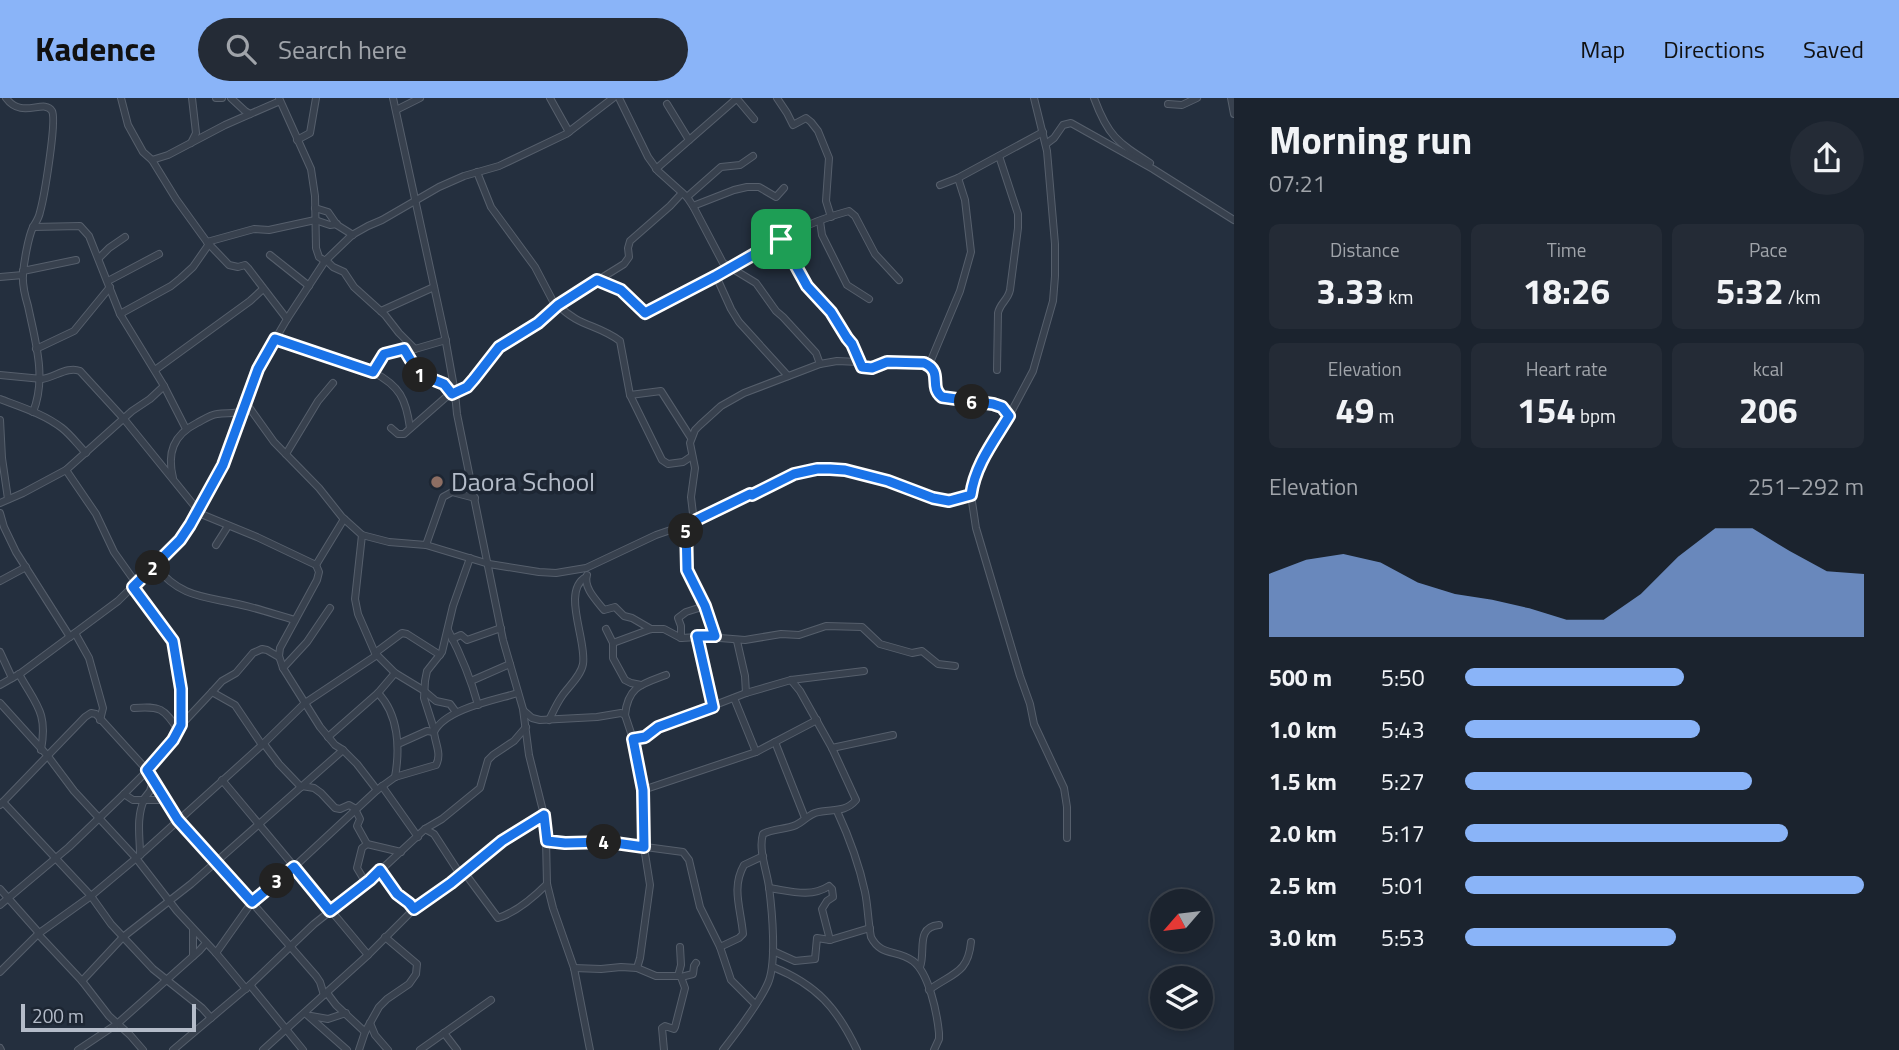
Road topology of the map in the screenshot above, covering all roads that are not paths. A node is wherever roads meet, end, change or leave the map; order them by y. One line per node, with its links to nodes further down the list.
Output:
1 (6, 98): 48 (street)
2 (121, 98): 33 (street)
3 (191, 98): 29 (street)
4 (216, 98): 5 (street)
5 (222, 98)
6 (230, 98): 22 (street)
7 (316, 98): 27 (street)
8 (393, 98): 21 (street)
9 (420, 98): 21 (street)
10 (550, 98): 25 (street)
11 (613, 98): 25 (street)
12 (619, 98): 34 (street)
13 (778, 98): 43 (street)
14 (1034, 98): 26 (street)
15 (1094, 98): 44 (street)
16 (1198, 98): 20 (street)
17 (1231, 98): 23 (street)
18 (279, 99): 22 (street); 27 (street)
19 (667, 104): 28 (street)
20 (1168, 104)
21 (396, 110): 40 (street)
22 (250, 114): 29 (street)
23 (1233, 116)
24 (754, 119): 28 (street)
25 (569, 132): 35 (street)
26 (1043, 132): 30 (street); 32 (street)
27 (297, 140): 42 (street)
28 (689, 140): 34 (street)
29 (191, 143): 33 (street)
30 (1046, 144): 44 (street); 94 (street)
31 (753, 156): 39 (street)
32 (999, 156): 36 (street); 82 (street)
33 (152, 160): 52 (street)
34 (656, 169): 39 (street)
35 (477, 172): 40 (street); 69 (street)
36 (958, 177): 37 (street); 80 (street)
37 (940, 184)
38 (784, 188): 41 (street)
39 (684, 195): 41 (street); 62 (street)
40 (416, 202): 49 (street); 66 (street)
41 (693, 206): 58 (street)
42 (315, 208): 45 (street); 47 (street)
43 (831, 217): 46 (street); 63 (street)
44 (1234, 218)
45 (315, 220): 47 (street); 52 (street); 57 (street)
46 (820, 221): 51 (street); 68 (street)
47 (337, 224): 49 (street)
48 (33, 227): 55 (street); 59 (street)
49 (353, 234): 57 (street)
50 (125, 237): 55 (street)
51 (781, 239): 58 (street); 78 (street)
52 (208, 243): 67 (street); 71 (street)
53 (159, 254): 64 (street)
54 (270, 255): 65 (street)
55 (99, 258): 64 (street)
56 (76, 260): 59 (street)
57 (326, 260): 65 (street); 70 (street)
58 (731, 267): 60 (street); 79 (street)
59 (23, 273): 61 (street); 75 (street)
60 (716, 276): 62 (street); 85 (street)
61 (0, 277)
62 (597, 280): 69 (street)
63 (899, 280)
64 (109, 284): 71 (street); 75 (street)
65 (309, 286): 72 (street)
66 (434, 287): 70 (street); 74 (street)
67 (263, 289): 72 (street); 81 (street)
68 (869, 299)
69 (557, 306): 89 (street); 90 (street)
70 (381, 311): 77 (street)
71 (120, 314): 81 (street)
72 (287, 319): 73 (street)
73 (275, 339): 83 (street); 92 (street)
74 (446, 340): 77 (street); 89 (street)
75 (36, 349): 86 (street)
76 (404, 349): 77 (street); 83 (street); 89 (street)
77 (415, 349)
78 (859, 362): 79 (street); 80 (street)
79 (820, 364): 85 (street)
80 (929, 365): 94 (street)
81 (155, 370): 88 (street)
82 (997, 370)
83 (373, 372): 98 (street)
84 (0, 375): 86 (street)
85 (788, 376): 100 (street)
86 (39, 379): 93 (street); 95 (street)
87 (333, 383): 102 (street)
88 (164, 386): 95 (street); 99 (street)
89 (454, 393): 98 (street); 107 (street)
90 (630, 395): 100 (street); 103 (street)
91 (0, 400): 93 (street)
92 (245, 407): 99 (street); 102 (street); 110 (street)
93 (33, 412): 101 (street)
94 (1009, 416): 106 (street)
95 (124, 419): 101 (street); 105 (street)
96 (0, 420): 108 (street)
97 (391, 428): 98 (street)
98 (410, 428)
99 (186, 429): 105 (street)
100 (691, 438): 103 (street)
101 (86, 453): 104 (street)
102 (286, 454): 112 (street)
103 (692, 456): 113 (street)
104 (66, 470): 108 (street); 127 (street)
105 (174, 481): 110 (street)
106 (971, 495): 113 (street); 207 (street)
107 (475, 498): 118 (street); 120 (street)
108 (8, 499): 109 (street)
109 (0, 503)
110 (198, 508): 115 (street); 123 (street)
111 (0, 513): 124 (street)
112 (344, 519): 116 (street); 121 (street)
113 (695, 522): 114 (street)
114 (686, 525): 122 (street); 128 (street)
115 (228, 526): 117 (street); 121 (street)
116 (362, 535): 118 (street); 143 (street)
117 (216, 545)
118 (426, 545): 119 (street)
119 (470, 558): 120 (street); 134 (street)
120 (489, 564): 122 (street); 131 (street)
121 (316, 565): 130 (street)
122 (594, 565): 125 (street)
123 (155, 566): 127 (street); 130 (street)
124 (26, 567): 126 (street); 135 (street)
125 (586, 577): 133 (street); 172 (street)
126 (0, 581)
127 (135, 585): 135 (street); 175 (street)
128 (705, 606): 137 (street); 138 (street)
129 (330, 608): 148 (street)
130 (295, 620): 145 (street)
131 (501, 628): 139 (street); 146 (street)
132 (606, 629): 141 (street)
133 (651, 629): 138 (street); 141 (street)
134 (448, 630): 139 (street); 144 (street)
135 (73, 635): 152 (street); 171 (street)
136 (697, 636): 137 (street); 138 (street); 166 (street)
137 (715, 636): 140 (street)
138 (681, 638)
139 (452, 639): 154 (street)
140 (737, 640): 147 (street); 161 (street)
141 (613, 643): 156 (street)
142 (0, 652): 152 (street)
143 (376, 654): 144 (street); 150 (street); 164 (street)
144 (440, 656): 157 (street)
145 (279, 657): 148 (street); 158 (street)
146 (510, 664): 154 (street); 160 (street)
147 (955, 666)
148 (283, 668): 164 (street)
149 (864, 671): 153 (street)
150 (395, 673): 157 (street); 159 (street)
151 (666, 675): 156 (street)
152 (16, 676): 155 (street); 185 (street)
153 (791, 680): 161 (street); 173 (street)
154 (471, 681): 165 (street)
155 (0, 685)
156 (641, 685): 170 (street)
157 (423, 690): 169 (street); 176 (street)
158 (212, 692): 175 (street); 182 (street)
159 (378, 693): 178 (street); 181 (street)
160 (518, 693): 165 (street); 168 (street)
161 (746, 694): 162 (street)
162 (734, 698): 166 (street); 186 (street)
163 (0, 703): 185 (street)
164 (305, 703): 178 (street); 182 (street)
165 (478, 705): 169 (street)
166 (713, 707): 179 (street)
167 (134, 708): 175 (street)
168 (523, 709): 172 (street); 174 (street)
169 (457, 712): 176 (street)
170 (625, 715): 172 (street); 179 (street)
171 (100, 720): 185 (street); 187 (street)
172 (549, 720)
173 (817, 720): 180 (street); 183 (street)
174 (526, 726): 200 (street); 205 (street)
175 (179, 727): 187 (street)
176 (434, 730): 181 (street); 188 (street)
177 (893, 735): 183 (street)
178 (328, 737): 184 (street)
179 (633, 739): 193 (street)
180 (775, 742): 186 (street); 201 (street)
181 (398, 744): 188 (street)
182 (263, 745): 189 (street); 191 (street)
183 (832, 748): 199 (street)
184 (343, 750): 191 (street); 192 (street)
185 (44, 752): 197 (street); 202 (street)
186 (756, 752): 193 (street)
187 (147, 770): 190 (street); 194 (street)
188 (396, 777): 192 (street)
189 (222, 780): 203 (street); 204 (street)
190 (153, 781): 195 (street); 196 (street)
191 (302, 786): 198 (street); 204 (street)
192 (380, 788): 198 (street); 206 (street)
193 (643, 790): 210 (street)
194 (124, 794): 195 (street); 202 (street)
195 (144, 800): 196 (street); 213 (street)
196 (165, 800): 203 (street)
197 (1, 804): 214 (street)
198 (356, 809): 209 (street); 216 (street)
199 (837, 811): 201 (street); 231 (street)
200 (544, 815): 208 (street); 218 (street)
201 (806, 818): 212 (street)
202 (98, 819): 213 (street); 214 (street)
203 (178, 820): 213 (street); 215 (street)
204 (258, 824): 215 (street); 216 (street)
205 (425, 829): 206 (street); 218 (street)
206 (418, 837): 211 (street)
207 (1067, 838)
208 (547, 841): 210 (street); 220 (street)
209 (367, 844): 211 (street); 219 (street)
210 (644, 847): 241 (street); 250 (street)
211 (401, 852): 217 (street)
212 (764, 856): 221 (street); 241 (street)
213 (138, 857): 223 (street); 225 (street)
214 (55, 858): 223 (street); 224 (street)
215 (215, 862): 225 (street); 226 (street)
216 (294, 867): 226 (street); 229 (street)
217 (380, 870): 219 (street); 228 (street)
218 (462, 873): 220 (street); 228 (street)
219 (366, 883): 229 (street)
220 (547, 884): 249 (street)
221 (769, 888): 236 (street); 242 (street)
222 (0, 889): 224 (street)
223 (91, 896): 233 (street); 235 (street)
224 (7, 898): 227 (street); 233 (street)
225 (169, 901): 232 (street); 235 (street)
226 (252, 902): 239 (street); 243 (street)
227 (0, 905)
228 (414, 909): 234 (street)
229 (330, 911): 239 (street); 244 (street)
230 (939, 925): 248 (street)
231 (870, 928): 236 (street); 248 (street)
232 (193, 929): 238 (street); 245 (street)
233 (39, 934): 251 (street); 253 (street)
234 (386, 936): 244 (street); 263 (street)
235 (124, 937): 253 (street); 254 (street)
236 (830, 940): 242 (street)
237 (971, 942): 256 (street)
238 (206, 943): 243 (street); 245 (street)
239 (290, 947): 255 (street); 257 (street)
240 (680, 947): 252 (street)
241 (720, 947): 259 (street)
242 (773, 951): 247 (street)
243 (216, 953): 255 (street)
244 (368, 955): 257 (street)
245 (193, 956): 254 (street)
246 (696, 964): 252 (street)
247 (773, 967): 259 (street); 281 (street)
248 (920, 967): 256 (street)
249 (574, 968): 250 (street); 278 (street)
250 (637, 968): 252 (street)
251 (1, 970)
252 (680, 976): 279 (street)
253 (82, 981): 264 (street)
254 (166, 981): 262 (street); 264 (street)
255 (248, 987): 262 (street); 265 (street)
256 (929, 990): 282 (street)
257 (326, 994): 260 (street); 261 (street)
258 (491, 1000): 267 (street)
259 (755, 1004): 280 (street)
260 (346, 1013): 261 (street); 266 (street)
261 (307, 1015): 265 (street); 273 (street)
262 (211, 1018): 270 (street)
263 (370, 1023): 266 (street); 275 (street)
264 (117, 1024): 268 (street); 269 (street)
265 (286, 1028): 271 (street); 272 (street)
266 (365, 1032): 274 (street)
267 (444, 1033): 276 (street); 277 (street)
268 (79, 1050)
269 (143, 1050)
270 (173, 1050)
271 (263, 1050)
272 (303, 1050)
273 (347, 1050)
274 (359, 1050)
275 (388, 1050)
276 (420, 1050)
277 (457, 1050)
278 (590, 1050)
279 (664, 1050)
280 (723, 1050)
281 (857, 1050)
282 (934, 1050)

